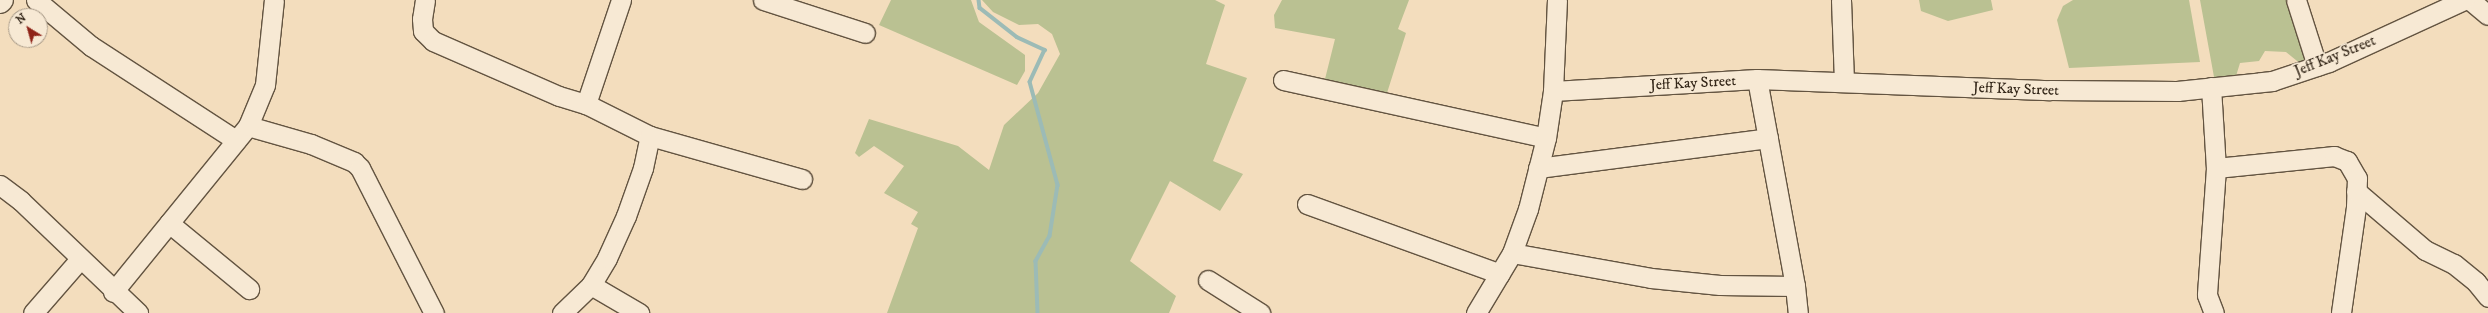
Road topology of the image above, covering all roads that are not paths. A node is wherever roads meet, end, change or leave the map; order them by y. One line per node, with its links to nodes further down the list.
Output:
1 (3, 0): 12 (street)
2 (36, 0): 26 (street)
3 (274, 0): 22 (street)
4 (426, 0): 21 (street)
5 (621, 0): 21 (street)
6 (763, 0): 14 (street)
7 (1557, 0): 20 (street)
8 (1841, 0): 18 (street)
9 (2296, 0): 15 (street)
10 (2464, 0): 15 (street, Jeff Kay Street)
11 (2470, 0): 13 (street)
12 (0, 3)
13 (2488, 15)
14 (865, 33)
15 (2316, 66): 19 (street, Jeff Kay Street)
16 (1757, 79): 18 (street, Jeff Kay Street); 20 (street, Jeff Kay Street); 25 (street)
17 (1283, 80): 24 (street)
18 (1844, 81): 19 (street, Jeff Kay Street)
19 (2211, 87): 28 (street)
20 (1553, 91): 24 (street)
21 (586, 104): 23 (street)
22 (248, 126): 26 (street); 45 (street)
23 (650, 136): 29 (street); 38 (street)
24 (1546, 138): 27 (street)
25 (1768, 138): 27 (street); 39 (street)
26 (236, 140): 33 (street)
27 (1538, 168): 34 (street)
28 (2216, 168): 31 (street); 51 (street)
29 (802, 180)
30 (0, 185): 35 (street)
31 (2356, 191): 42 (street); 52 (street)
32 (1307, 204): 36 (street)
33 (169, 223): 40 (street); 41 (street)
34 (1512, 253): 36 (street); 39 (street)
35 (80, 259): 41 (street); 43 (street)
36 (1500, 274): 49 (street)
37 (1208, 280): 48 (street)
38 (591, 285): 46 (street); 47 (street)
39 (1795, 286): 50 (street)
40 (249, 289)
41 (113, 292): 44 (street)
42 (2488, 297)
43 (33, 313)
44 (138, 313)
45 (433, 313)
46 (562, 313)
47 (639, 313)
48 (1260, 313)
49 (1476, 313)
50 (1798, 313)
51 (2214, 313)
52 (2341, 313)

